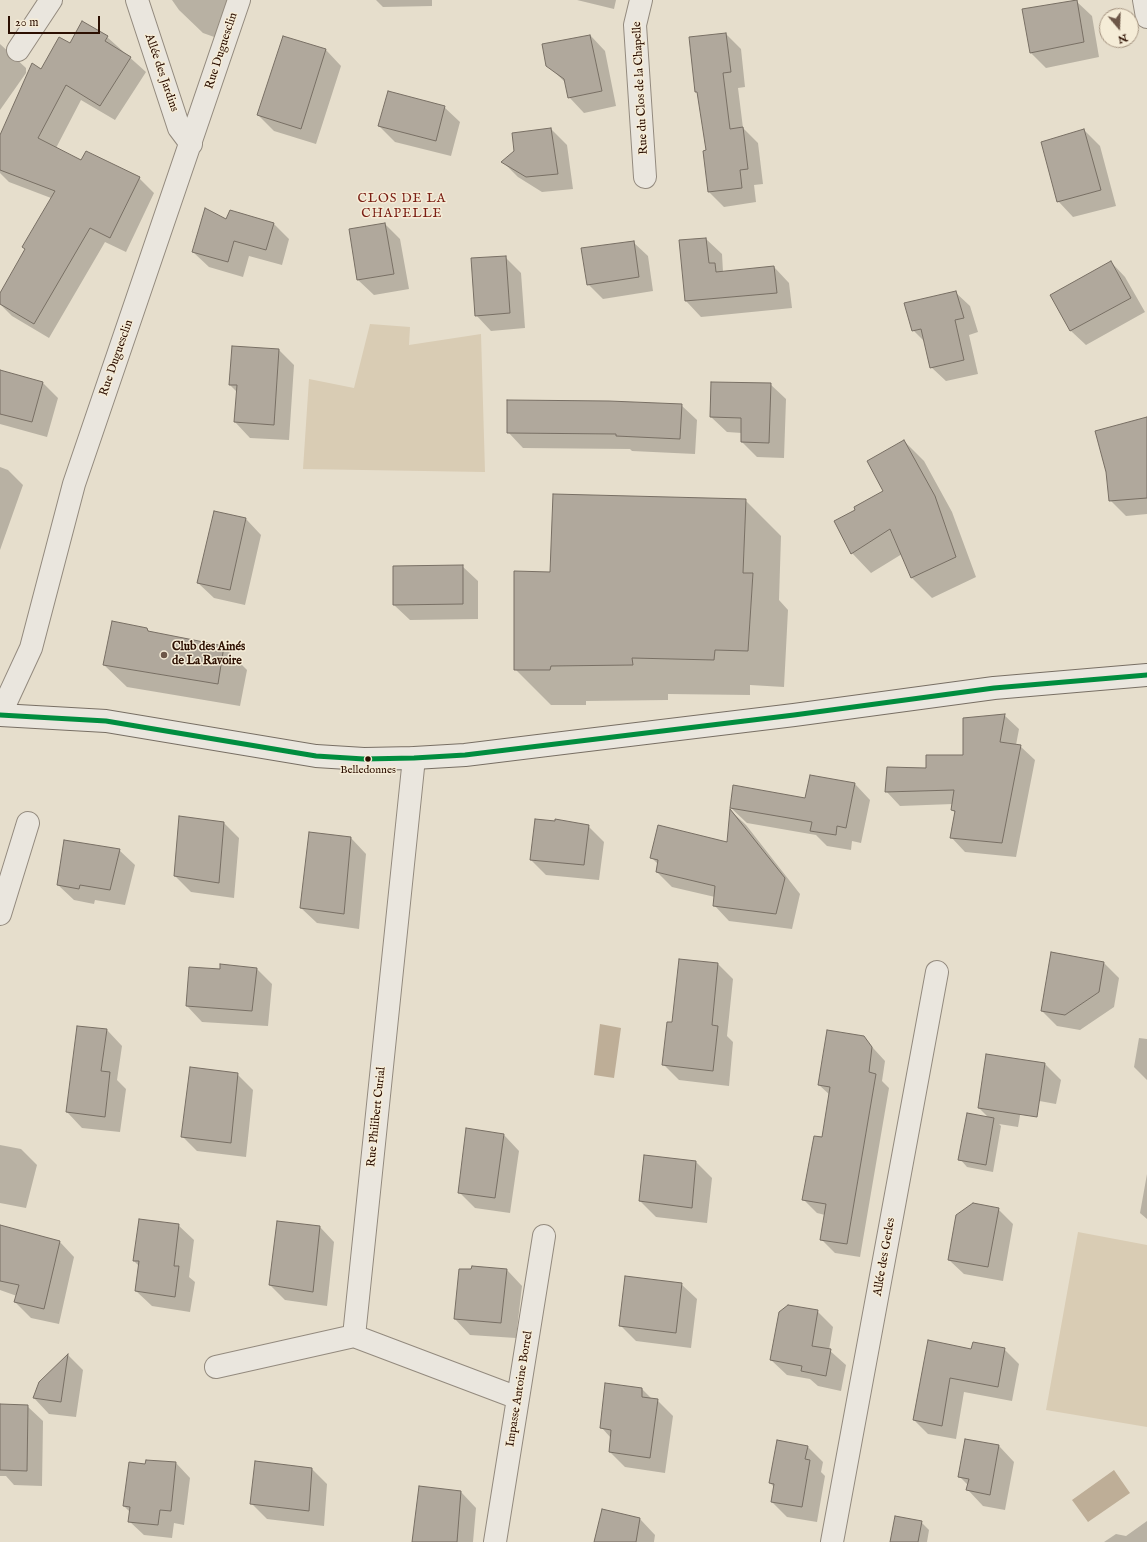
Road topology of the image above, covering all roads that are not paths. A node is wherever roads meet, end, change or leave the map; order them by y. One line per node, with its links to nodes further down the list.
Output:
1 (51, 0): 7 (street)
2 (137, 0): 8 (street, Allée des Jardins)
3 (239, 0): 8 (street, Rue Duguesclin)
4 (641, 0): 9 (street, Rue du Clos de la Chapelle)
5 (1144, 0): 6 (street)
6 (1147, 17)
7 (18, 50)
8 (191, 144): 11 (street, Rue Duguesclin)
9 (645, 177)
10 (1147, 675): 12 (street)
11 (0, 716): 12 (street)
12 (414, 758): 17 (street, Rue Philibert Curial)
13 (28, 823): 14 (street)
14 (0, 914)
15 (937, 972): 21 (street, Allée des Gerles)
16 (544, 1236): 19 (street, Impasse Antoine Borrel)
17 (354, 1336): 18 (street); 19 (street)
18 (216, 1367)
19 (518, 1398): 20 (street, Impasse Antoine Borrel)
20 (495, 1542)
21 (832, 1542)

